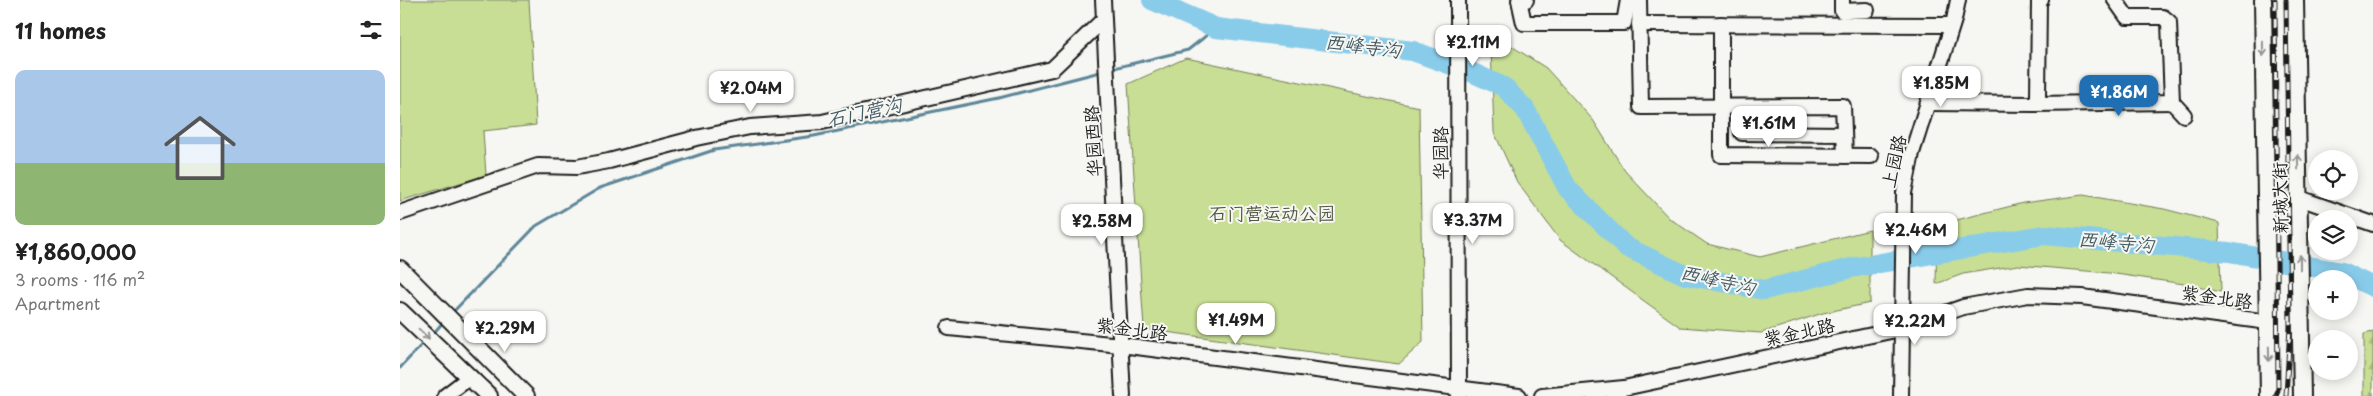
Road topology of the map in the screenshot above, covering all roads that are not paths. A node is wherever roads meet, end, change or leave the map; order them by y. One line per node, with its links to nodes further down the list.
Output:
1 (1103, 0): 14 (street, 华园西路)
2 (1458, 0): 38 (street, 华园路)
3 (1518, 0): 4 (street); 5 (street)
4 (1526, 0)
5 (1628, 0)
6 (1639, 0): 15 (street)
7 (1842, 0): 13 (street)
8 (1958, 0): 18 (street, 上园路)
9 (2041, 0): 21 (street)
10 (2115, 0): 19 (street)
11 (2262, 0): 33 (main road, 新城大街, one-way to 33)
12 (2296, 0): 28 (main road, 新城大街, one-way to 12)
13 (1867, 5): 17 (street)
14 (1104, 19): 29 (street); 36 (street, 华园西路)
15 (1639, 24): 16 (street); 22 (street)
16 (1721, 24): 17 (street); 22 (street)
17 (1867, 25): 18 (street)
18 (1952, 26): 20 (street, 上园路)
19 (2172, 102): 21 (street); 24 (street)
20 (1928, 103): 21 (street); 35 (street, 上园路)
21 (2034, 104)
22 (1720, 107): 23 (street); 26 (street)
23 (1742, 107): 25 (street); 25 (street)
24 (2184, 115)
25 (1844, 134): 26 (street)
26 (1845, 156): 27 (street)
27 (1871, 156)
28 (2299, 198): 30 (street); 47 (main road, 新城大街, one-way to 28)
29 (400, 213)
30 (2373, 224)
31 (400, 269): 41 (main road)
32 (403, 314): 37 (main road, one-way to 37)
33 (2268, 322): 35 (street, 紫金北路); 46 (main road, 新城大街, one-way to 46)
34 (949, 328): 36 (street, 紫金北路)
35 (1900, 329): 44 (street, 紫金北路); 45 (street, 上园路)
36 (1121, 345): 38 (street, 紫金北路); 42 (street, 华园西路)
37 (470, 376): 39 (street); 40 (main road)
38 (1459, 392): 43 (street, 紫金北路)
39 (444, 396)
40 (489, 396)
41 (526, 396)
42 (1124, 396)
43 (1519, 396)
44 (1542, 396)
45 (1901, 396)
46 (2269, 396)
47 (2302, 396)

